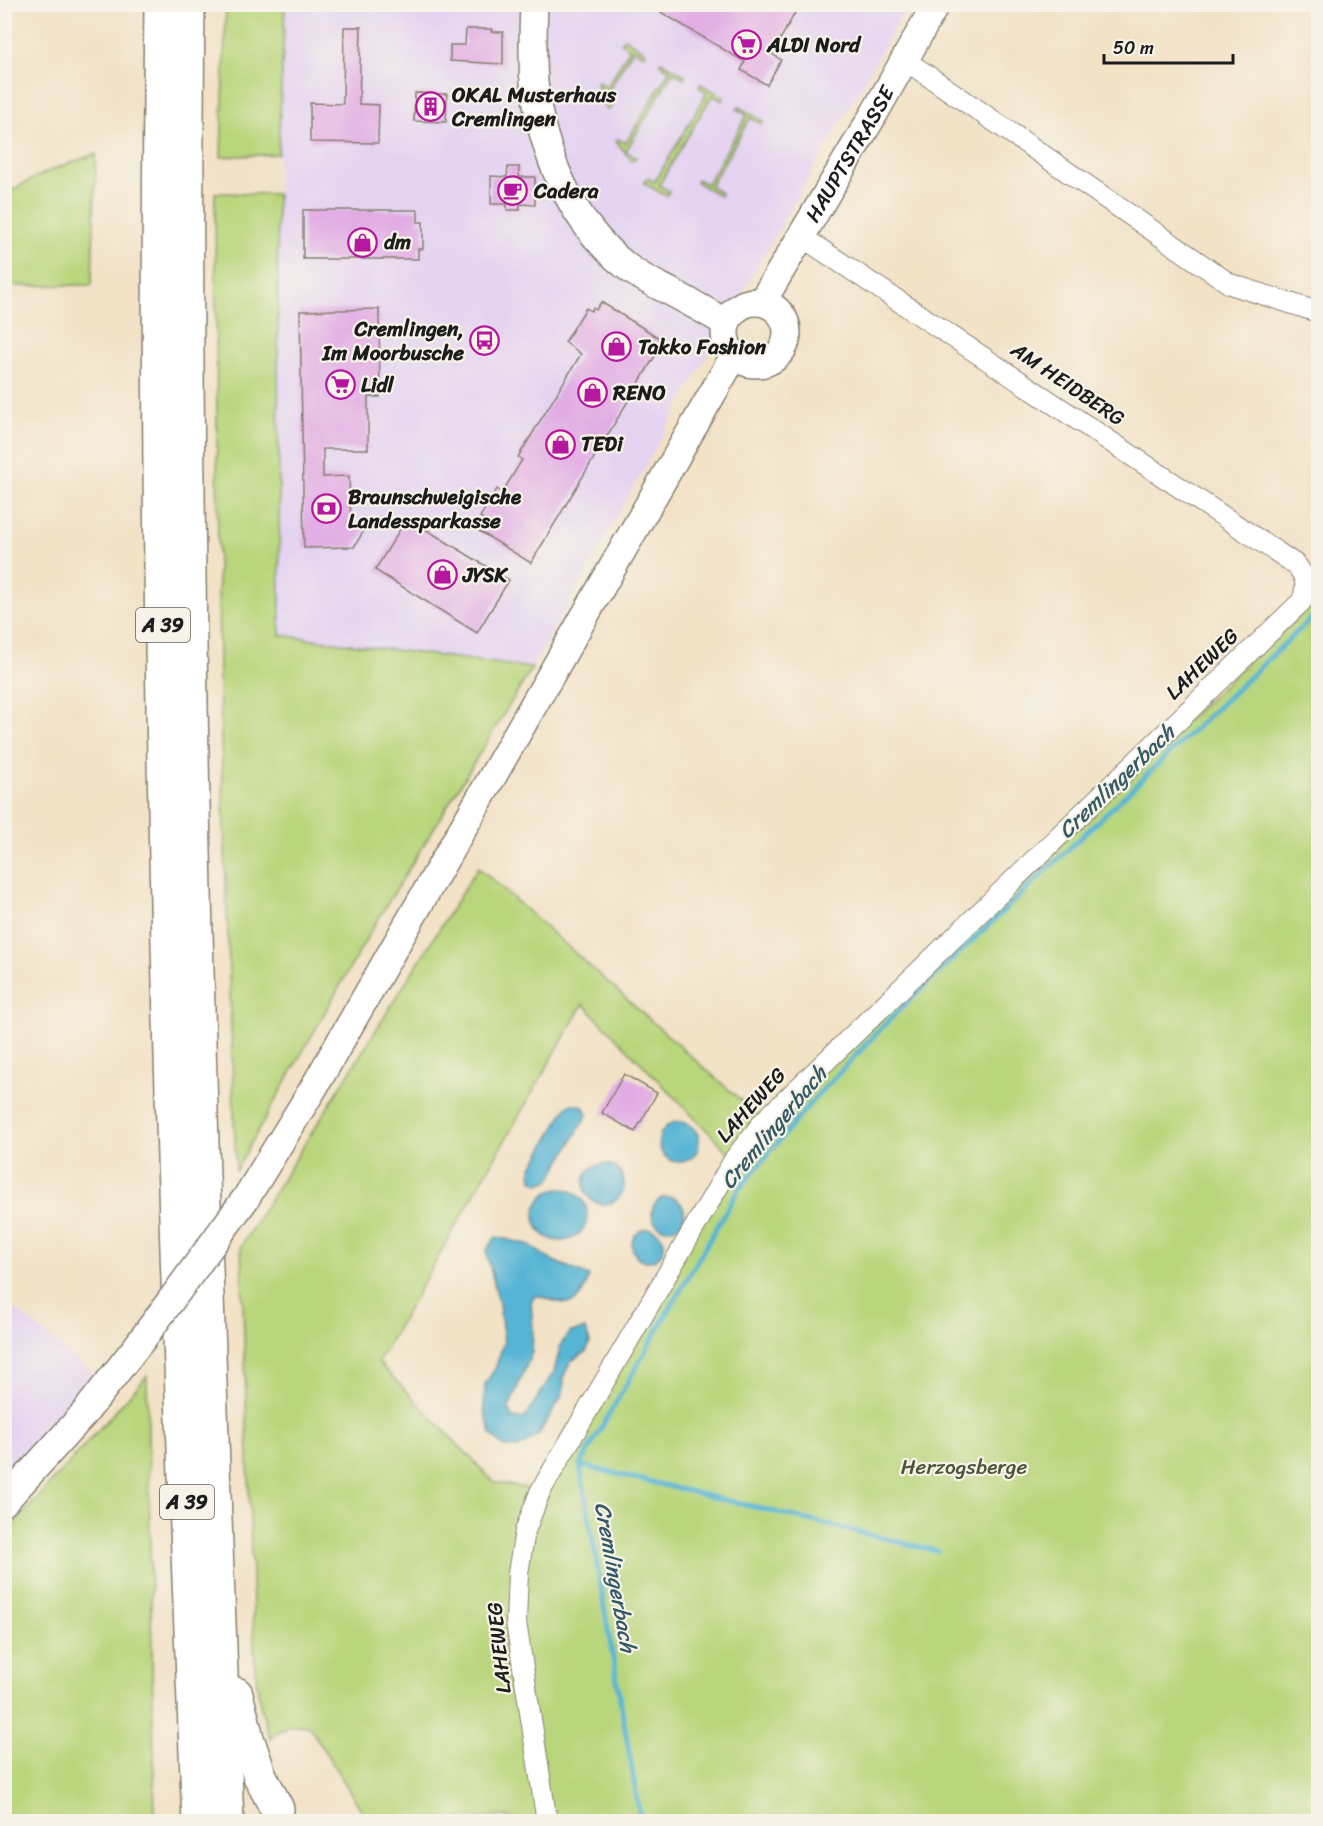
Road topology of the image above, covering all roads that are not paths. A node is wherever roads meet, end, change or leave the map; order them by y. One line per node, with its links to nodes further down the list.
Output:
1 (161, 4): 14 (highway, A 39)
2 (188, 4): 13 (highway, A 39)
3 (534, 4): 9 (street)
4 (936, 4): 5 (street, HAUPTSTRASSE)
5 (904, 60): 6 (street, HAUPTSTRASSE); 8 (street)
6 (802, 237): 7 (street, HAUPTSTRASSE); 11 (street, AM HEIDBERG)
7 (762, 302): 9 (street); 10 (street)
8 (1318, 312)
9 (726, 323): 10 (street)
10 (734, 356): 12 (street, bridge)
11 (1304, 575): 19 (street, LAHEWEG)
12 (4, 1503)
13 (219, 1622): 15 (highway); 18 (highway, A 39)
14 (196, 1759): 16 (highway); 17 (highway, A 39)
15 (277, 1809)
16 (190, 1821)
17 (199, 1821)
18 (227, 1821)
19 (547, 1821)

